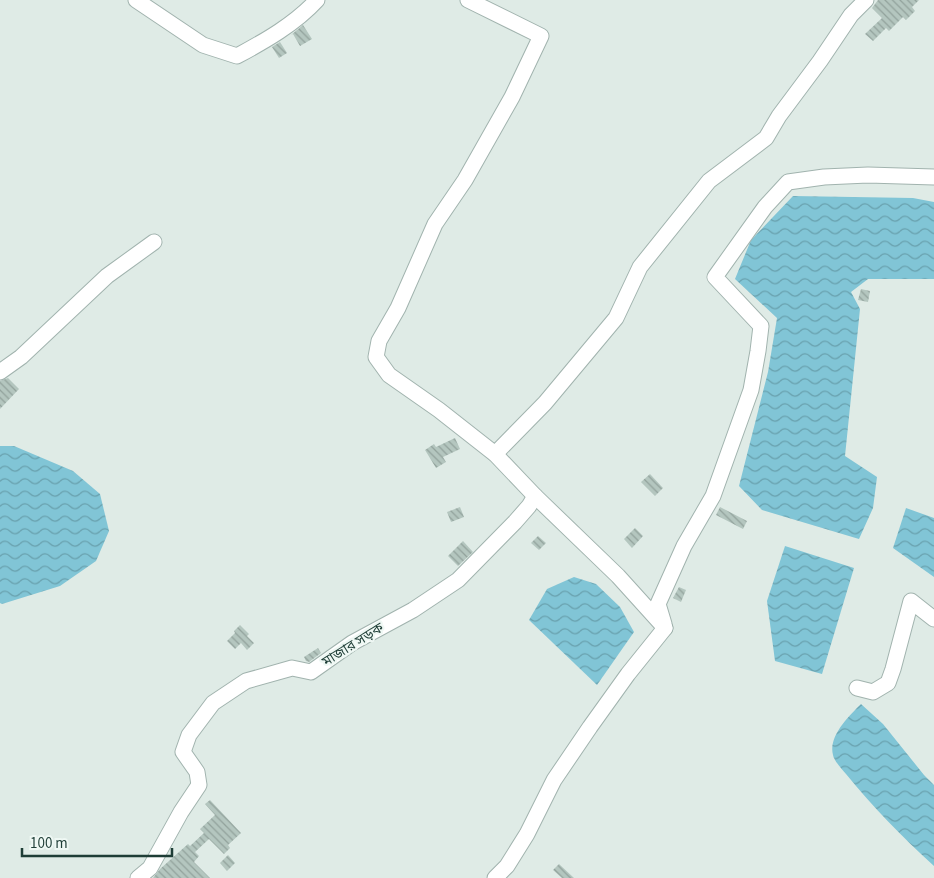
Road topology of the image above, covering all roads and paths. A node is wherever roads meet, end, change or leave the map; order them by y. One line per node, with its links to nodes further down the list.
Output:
1 (136, 0): 2 (street)
2 (318, 0)
3 (468, 0): 8 (street)
4 (866, 0): 8 (street)
5 (934, 177): 11 (street)
6 (154, 242): 7 (street)
7 (0, 372)
8 (494, 454): 9 (street)
9 (535, 496): 11 (street); 13 (street, মাজার সড়ক)
10 (934, 620): 12 (street)
11 (665, 628): 14 (street)
12 (857, 688)
13 (138, 878)
14 (495, 878)

